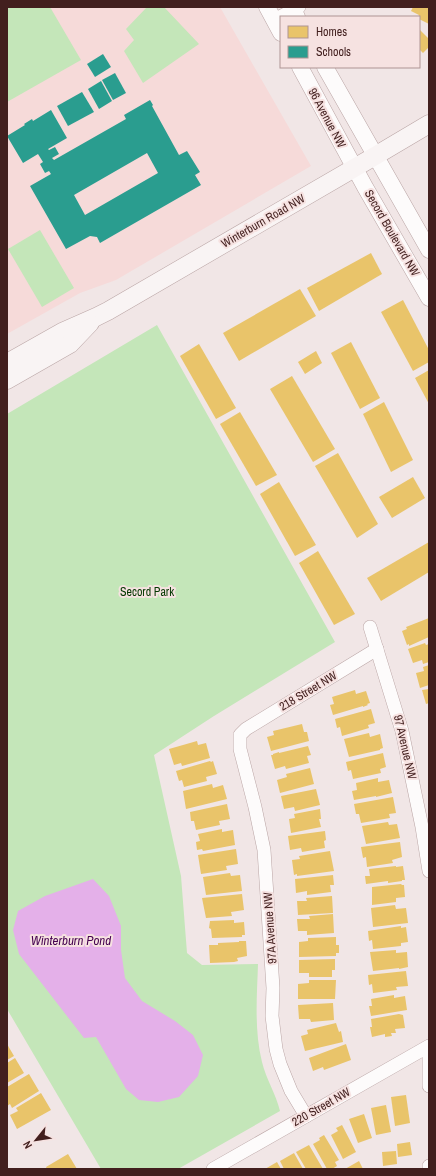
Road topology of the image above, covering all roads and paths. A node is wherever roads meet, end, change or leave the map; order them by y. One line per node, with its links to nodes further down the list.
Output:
1 (295, 10): 2 (street)
2 (282, 16)
3 (301, 68): 7 (street, 96 Avenue NW)
4 (326, 68): 6 (street, 96 Avenue NW)
5 (429, 124): 6 (main road, Winterburn Road NW)
6 (375, 156): 7 (main road, Winterburn Road NW); 8 (street, Secord Boulevard NW)
7 (354, 168): 9 (street, Secord Boulevard NW); 10 (main road, Winterburn Road NW)
8 (429, 250)
9 (429, 298)
10 (96, 317): 11 (main road, Winterburn Road NW); 12 (main road, Winterburn Road NW)
11 (7, 363)
12 (7, 380)
13 (370, 627): 14 (street, 97 Avenue NW)
14 (377, 649): 15 (street, 218 Street NW); 16 (street, 97 Avenue NW)
15 (240, 735): 20 (street, 97A Avenue NW)
16 (429, 871)
17 (429, 1046): 20 (street, 220 Street NW)
18 (429, 1058): 19 (street)
19 (429, 1086)
20 (306, 1116): 22 (street, 220 Street NW)
21 (429, 1166): 23 (street)
22 (213, 1169)
23 (428, 1169)

